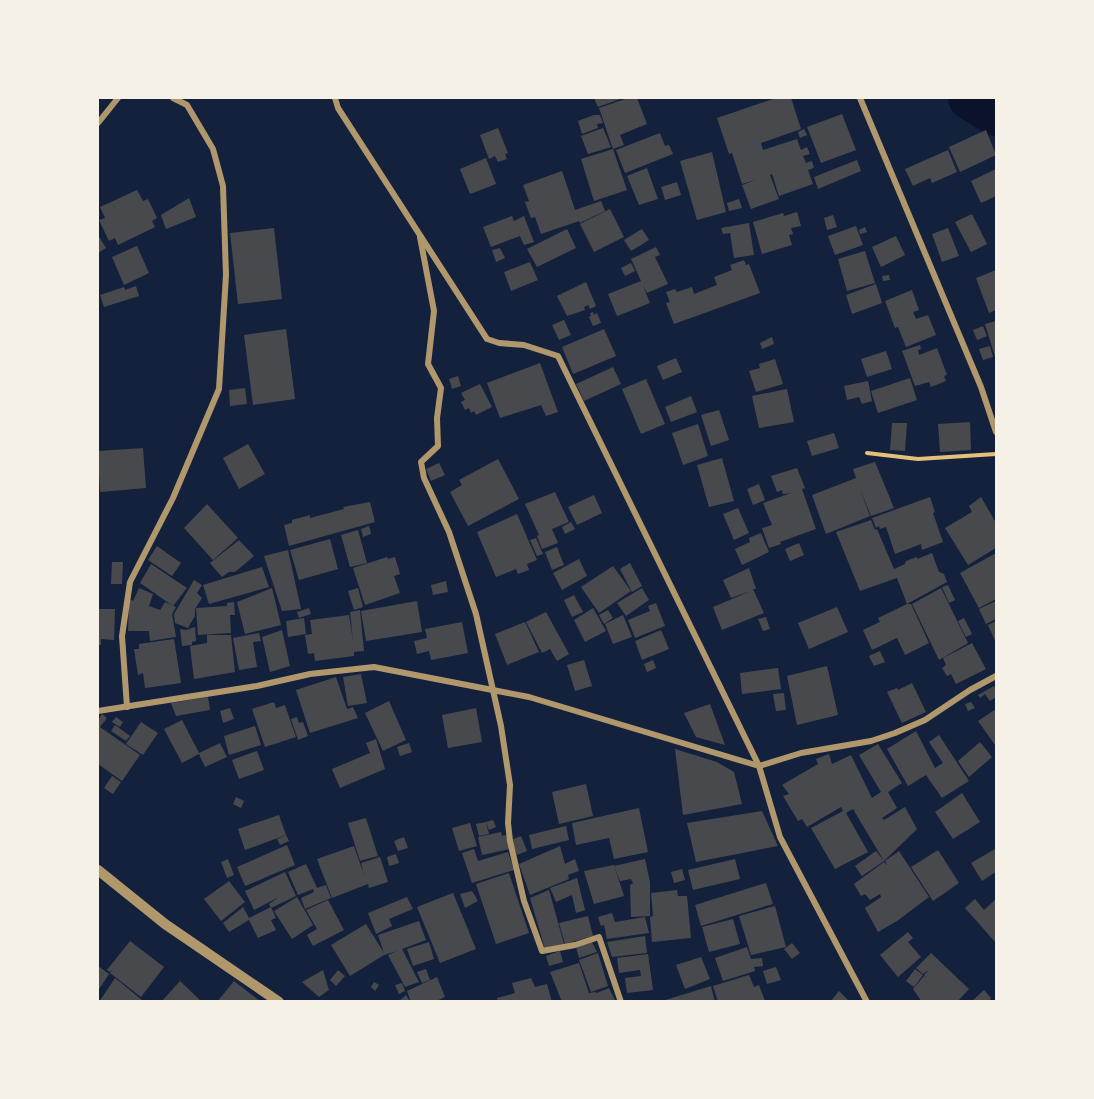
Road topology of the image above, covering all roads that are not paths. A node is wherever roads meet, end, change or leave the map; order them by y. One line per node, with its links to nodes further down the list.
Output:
1 (118, 98): 5 (street)
2 (173, 98): 10 (street)
3 (335, 98): 6 (street)
4 (860, 98): 7 (street)
5 (98, 123)
6 (420, 233): 9 (street); 12 (street)
7 (996, 432)
8 (996, 676): 12 (street)
9 (492, 690): 10 (street); 12 (street); 15 (street)
10 (128, 707): 11 (street)
11 (98, 711)
12 (759, 766): 16 (street)
13 (98, 873): 14 (street)
14 (279, 1002)
15 (621, 1002)
16 (867, 1002)

